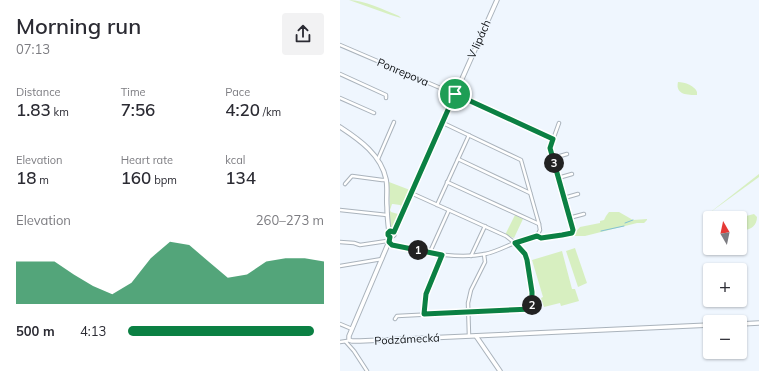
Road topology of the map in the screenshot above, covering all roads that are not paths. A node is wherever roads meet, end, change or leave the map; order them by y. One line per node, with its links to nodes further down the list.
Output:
1 (497, 0): 4 (street, V lipách)
2 (340, 45): 4 (street, Ponrepova)
3 (340, 74): 6 (street)
4 (455, 94): 9 (street, V lipách); 13 (street, Ponrepova)
5 (340, 98): 7 (street)
6 (386, 98)
7 (374, 113)
8 (394, 122): 16 (street)
9 (442, 122): 12 (street); 23 (street, V lipách)
10 (559, 123): 13 (street)
11 (340, 127): 16 (street)
12 (469, 135): 17 (street); 24 (street)
13 (553, 139): 15 (street)
14 (567, 154): 15 (street)
15 (553, 158): 19 (street)
16 (377, 159): 20 (street)
17 (458, 159): 21 (street); 24 (street)
18 (572, 174): 19 (street)
19 (558, 178): 26 (street)
20 (386, 180): 22 (street); 31 (street)
21 (447, 182): 27 (street); 33 (street)
22 (345, 184)
23 (411, 193): 27 (street); 36 (street, V lipách)
24 (530, 193): 33 (street)
25 (578, 194): 26 (street)
26 (564, 198): 32 (street)
27 (437, 205): 29 (street)
28 (340, 210): 31 (street)
29 (448, 210): 34 (street); 41 (street)
30 (584, 214): 32 (street)
31 (387, 215): 35 (street)
32 (570, 218): 37 (street)
33 (539, 224): 37 (street)
34 (485, 226): 40 (street); 44 (street)
35 (389, 232): 36 (street); 38 (street)
36 (394, 232): 38 (street, V lipách)
37 (537, 236): 40 (street)
38 (390, 239): 39 (street); 41 (street); 45 (street)
39 (340, 242)
40 (515, 243): 42 (street); 47 (street)
41 (430, 252): 43 (street)
42 (484, 254): 44 (street); 47 (street)
43 (442, 255): 44 (street); 48 (street)
44 (471, 256)
45 (382, 259): 46 (street); 54 (street)
46 (340, 266)
47 (468, 312): 48 (street); 55 (street)
48 (424, 314): 49 (street)
49 (395, 319)
50 (759, 323): 52 (street)
51 (340, 324): 54 (street)
52 (747, 324)
53 (703, 325): 56 (street, Podzámecká)
54 (352, 329): 57 (street)
55 (469, 336): 56 (street, Podzámecká); 57 (street, Podzámecká)
56 (476, 336): 60 (street)
57 (348, 341): 58 (street, Podzámecká); 59 (street)
58 (340, 342)
59 (367, 371)
60 (500, 371)

